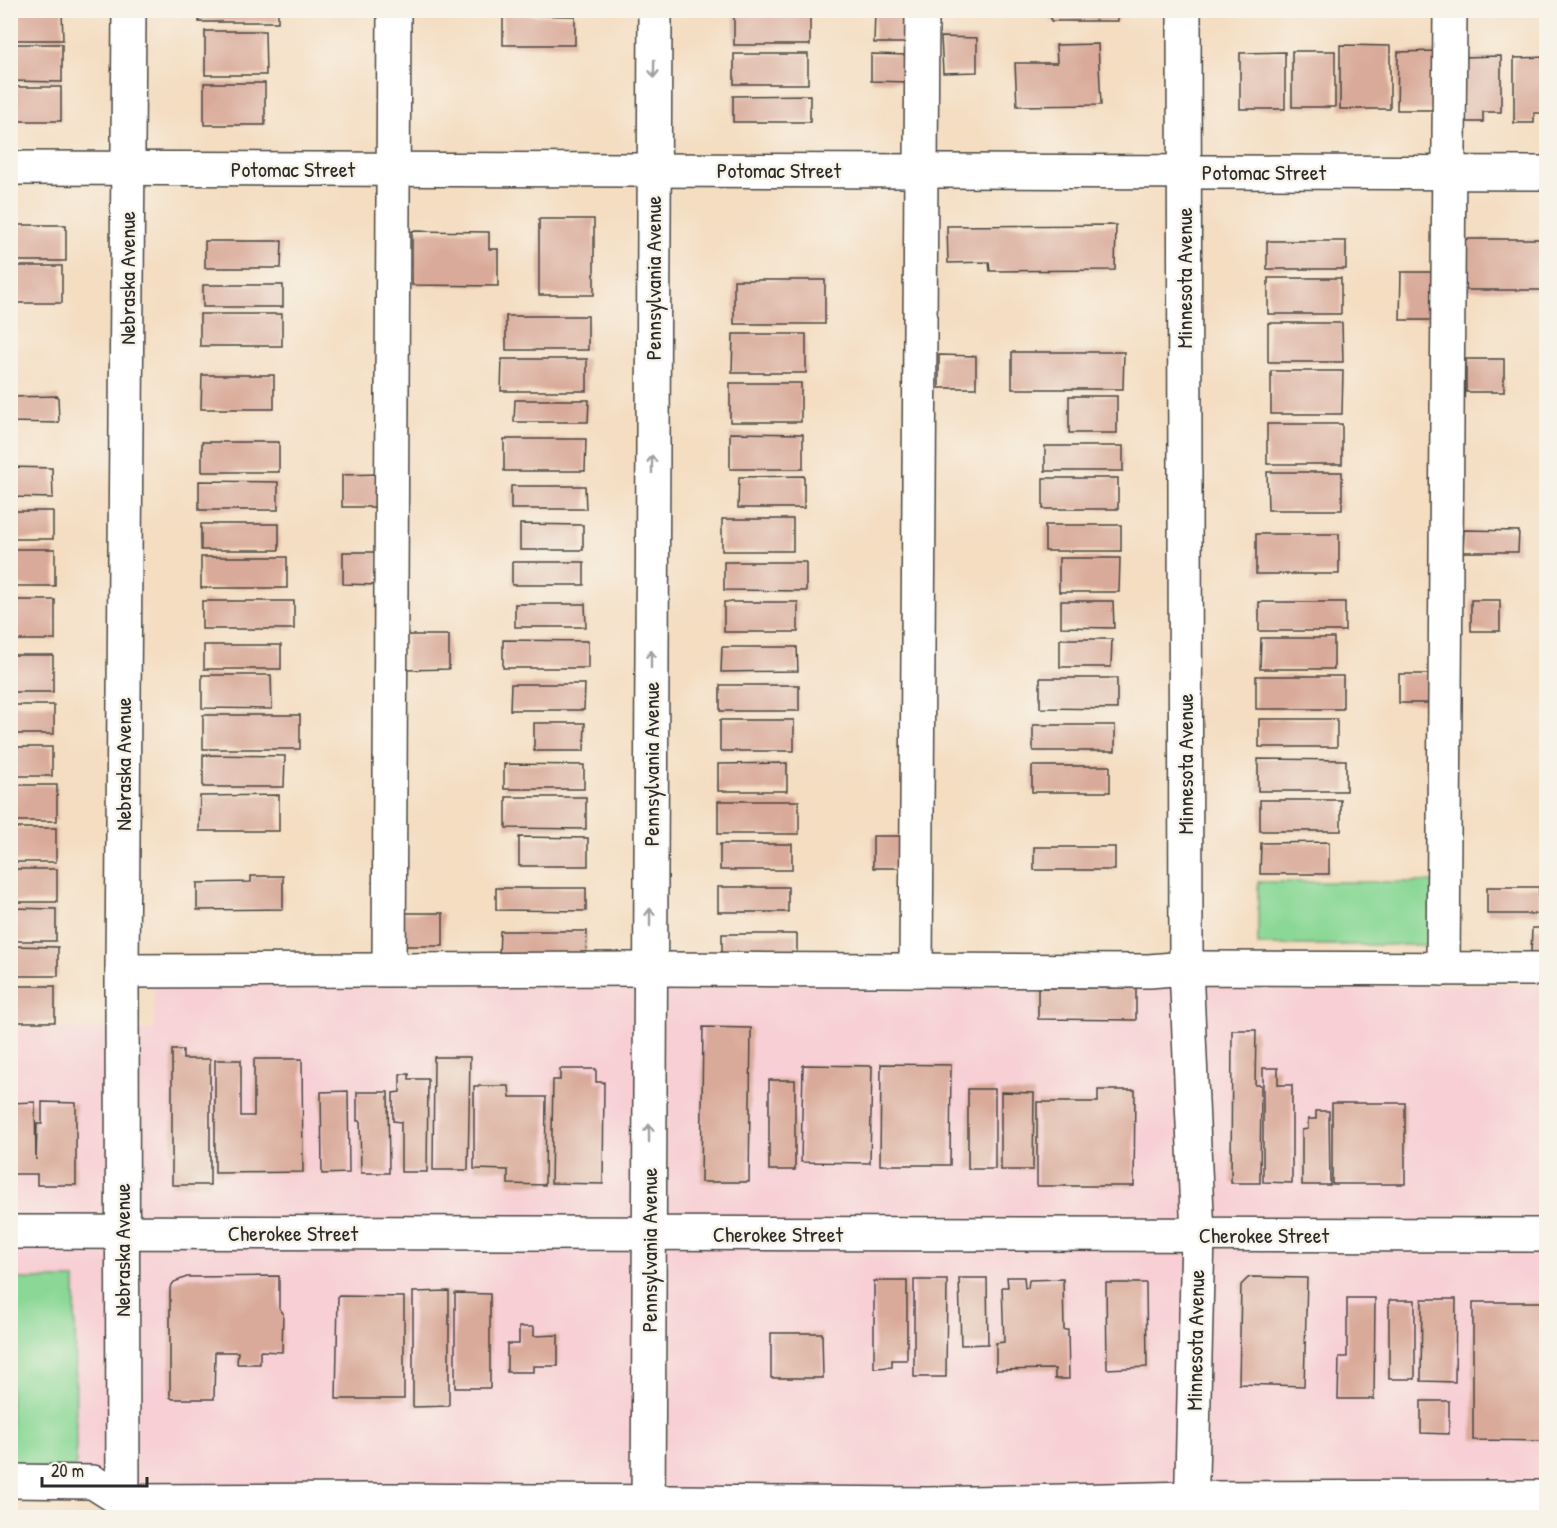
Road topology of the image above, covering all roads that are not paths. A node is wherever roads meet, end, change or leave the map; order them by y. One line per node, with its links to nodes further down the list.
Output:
1 (129, 10): 8 (street, Nebraska Avenue)
2 (394, 10): 9 (street)
3 (655, 10): 10 (street, Pennsylvania Avenue, one-way to 10)
4 (922, 10): 11 (street)
5 (1184, 10): 12 (street, Minnesota Avenue)
6 (1450, 10): 13 (street)
7 (10, 168): 8 (street, Potomac Street)
8 (128, 169): 9 (street, Potomac Street); 21 (street, Nebraska Avenue)
9 (393, 169): 10 (street, Potomac Street); 16 (street)
10 (653, 170): 11 (street, Potomac Street); 17 (street, Pennsylvania Avenue, one-way to 10)
11 (921, 171): 12 (street, Potomac Street); 20 (street)
12 (1183, 172): 13 (street, Potomac Street); 15 (street, Minnesota Avenue)
13 (1450, 173): 14 (street, Potomac Street); 18 (street)
14 (1546, 173)
15 (1186, 968): 18 (street); 20 (street); 25 (street, Minnesota Avenue)
16 (389, 969): 17 (street); 21 (street)
17 (650, 969): 20 (street); 24 (street, Pennsylvania Avenue, one-way to 17)
18 (1443, 969): 19 (street)
19 (1546, 969)
20 (916, 970)
21 (122, 971): 23 (street, Nebraska Avenue)
22 (10, 1232): 23 (street, Cherokee Street)
23 (122, 1232): 24 (street, Cherokee Street); 31 (street, Nebraska Avenue)
24 (649, 1234): 25 (street, Cherokee Street); 33 (street, Pennsylvania Avenue)
25 (1198, 1234): 26 (street, Cherokee Street); 30 (street, Minnesota Avenue)
26 (1546, 1235)
27 (10, 1482): 31 (street)
28 (1546, 1497): 29 (street)
29 (1454, 1507): 30 (street)
30 (1191, 1508): 34 (street)
31 (123, 1509): 32 (street)
32 (390, 1509): 33 (street)
33 (648, 1510): 34 (street)
34 (928, 1511)

